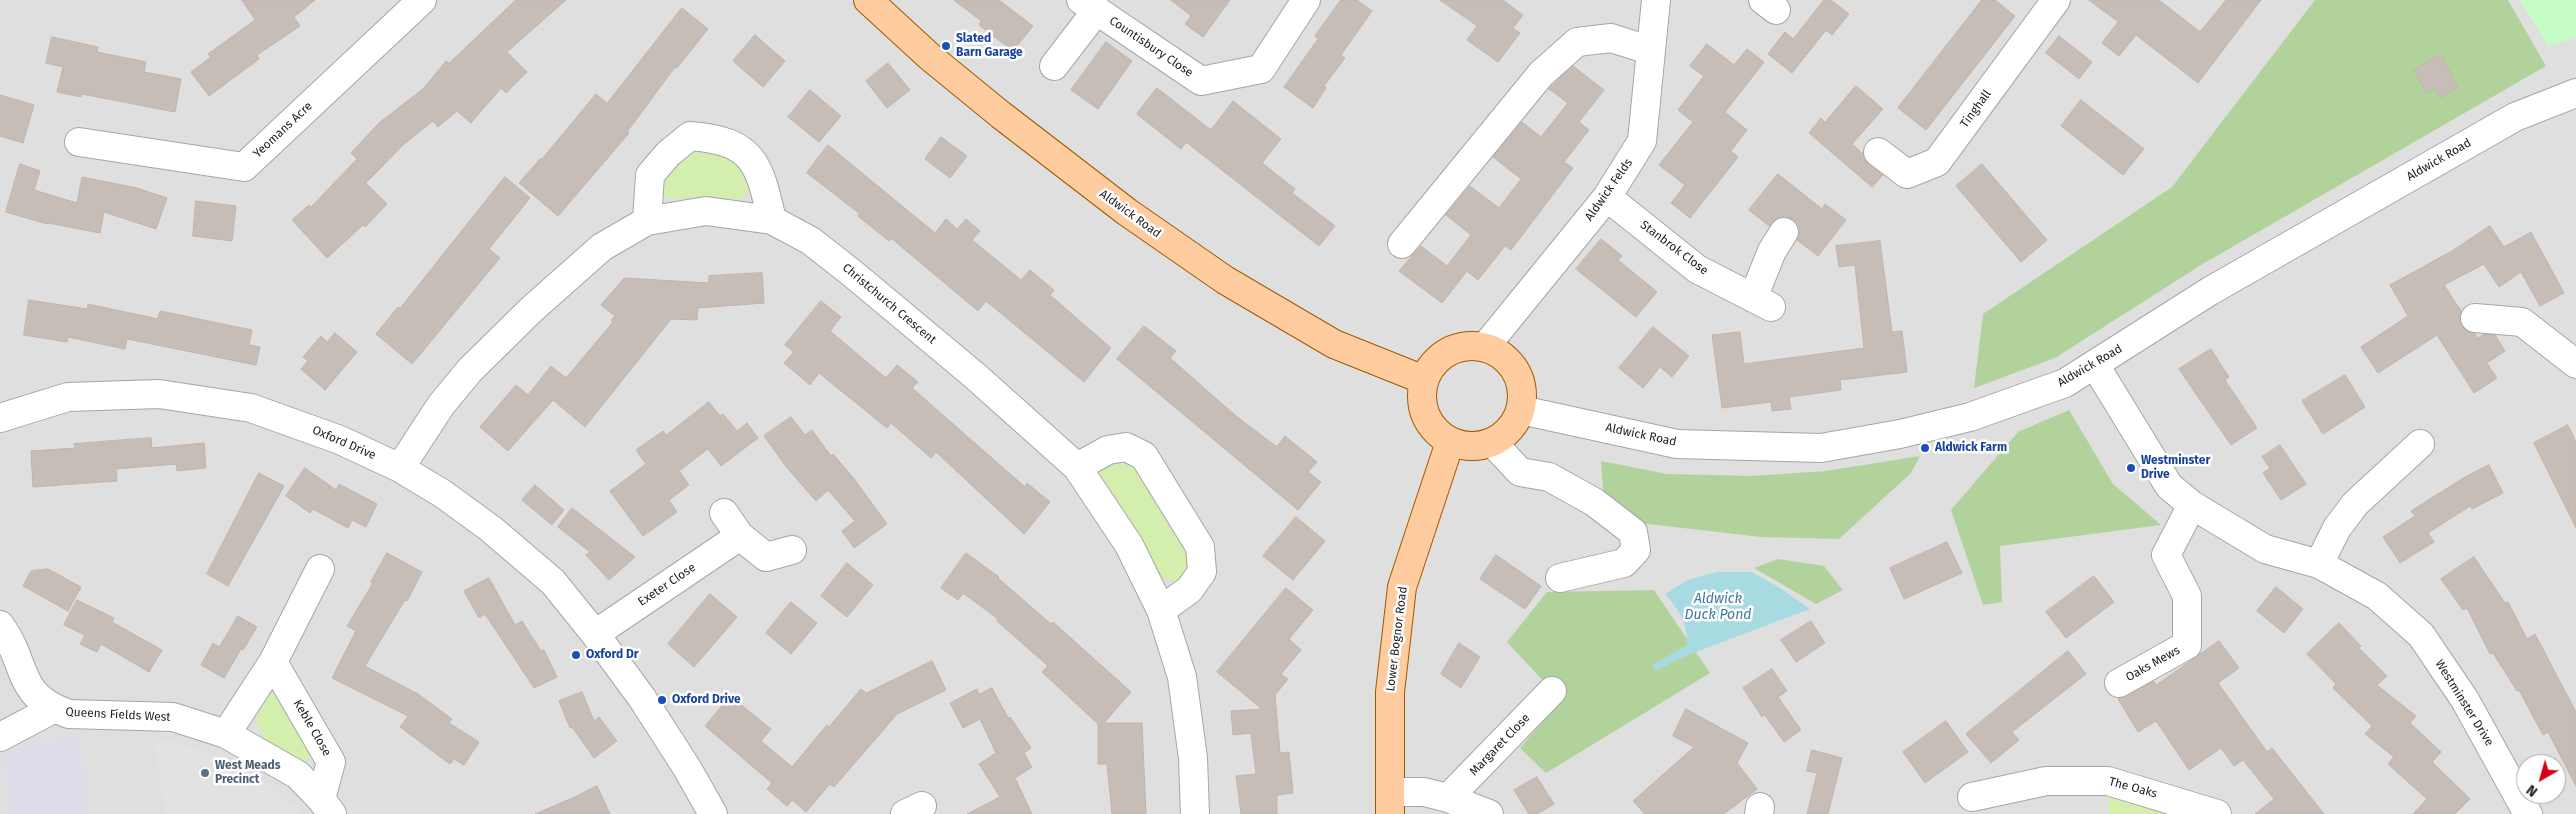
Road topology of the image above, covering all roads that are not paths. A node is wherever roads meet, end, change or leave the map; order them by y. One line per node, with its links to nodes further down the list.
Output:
1 (422, 0): 10 (street, Yeomans Acre)
2 (868, 0): 21 (main road, Aldwick Road)
3 (1306, 0): 6 (street, Countisbury Close)
4 (1656, 0): 7 (street, Aldwick Felds)
5 (2056, 0): 11 (street, Tinghall)
6 (1089, 5): 8 (street)
7 (1649, 50): 12 (street, Aldwick Felds); 16 (street)
8 (1054, 66)
9 (2576, 93): 20 (street, Aldwick Road)
10 (79, 142)
11 (1878, 152)
12 (1607, 197): 15 (street, Stanbrok Close); 18 (street, Aldwick Felds)
13 (772, 220): 14 (street, Christchurch Crescent); 14 (street); 27 (street, Christchurch Crescent)
14 (647, 221): 28 (street, Christchurch Crescent)
15 (1784, 232)
16 (1402, 244)
17 (2475, 318): 19 (street)
18 (1485, 347): 21 (main road); 22 (main road)
19 (2576, 364)
20 (2095, 365): 22 (street, Aldwick Road); 29 (street, Westminster Drive)
21 (1424, 380): 24 (main road)
22 (1521, 410): 25 (main road)
23 (0, 418): 28 (street, Oxford Drive)
24 (1450, 442): 25 (main road); 47 (main road, Lower Bognor Road)
25 (1493, 443): 35 (street)
26 (2420, 444): 33 (street)
27 (1077, 467): 36 (street, Christchurch Crescent); 36 (street)
28 (400, 468): 38 (street, Oxford Drive)
29 (2192, 505): 33 (street, Westminster Drive); 40 (street, Oaks Mews)
30 (724, 513): 31 (street)
31 (740, 536): 32 (street); 38 (street, Exeter Close)
32 (792, 550)
33 (2318, 564): 53 (street, Westminster Drive)
34 (320, 569): 39 (street)
35 (1560, 578)
36 (1161, 610): 50 (street, Christchurch Crescent)
37 (0, 625): 42 (street)
38 (595, 634): 49 (street, Oxford Drive)
39 (273, 662): 43 (street); 48 (street, Keble Close)
40 (2118, 683)
41 (1552, 691): 46 (street, Margaret Close)
42 (53, 709): 43 (street, Queens Fields West); 44 (street)
43 (226, 734): 48 (street, Queens Fields West)
44 (0, 737)
45 (1972, 797): 52 (street, The Oaks)
46 (1448, 798): 47 (street); 51 (street)
47 (1390, 803)
48 (327, 806)
49 (713, 814)
50 (1195, 814)
51 (1489, 814)
52 (2218, 814)
53 (2528, 814)

